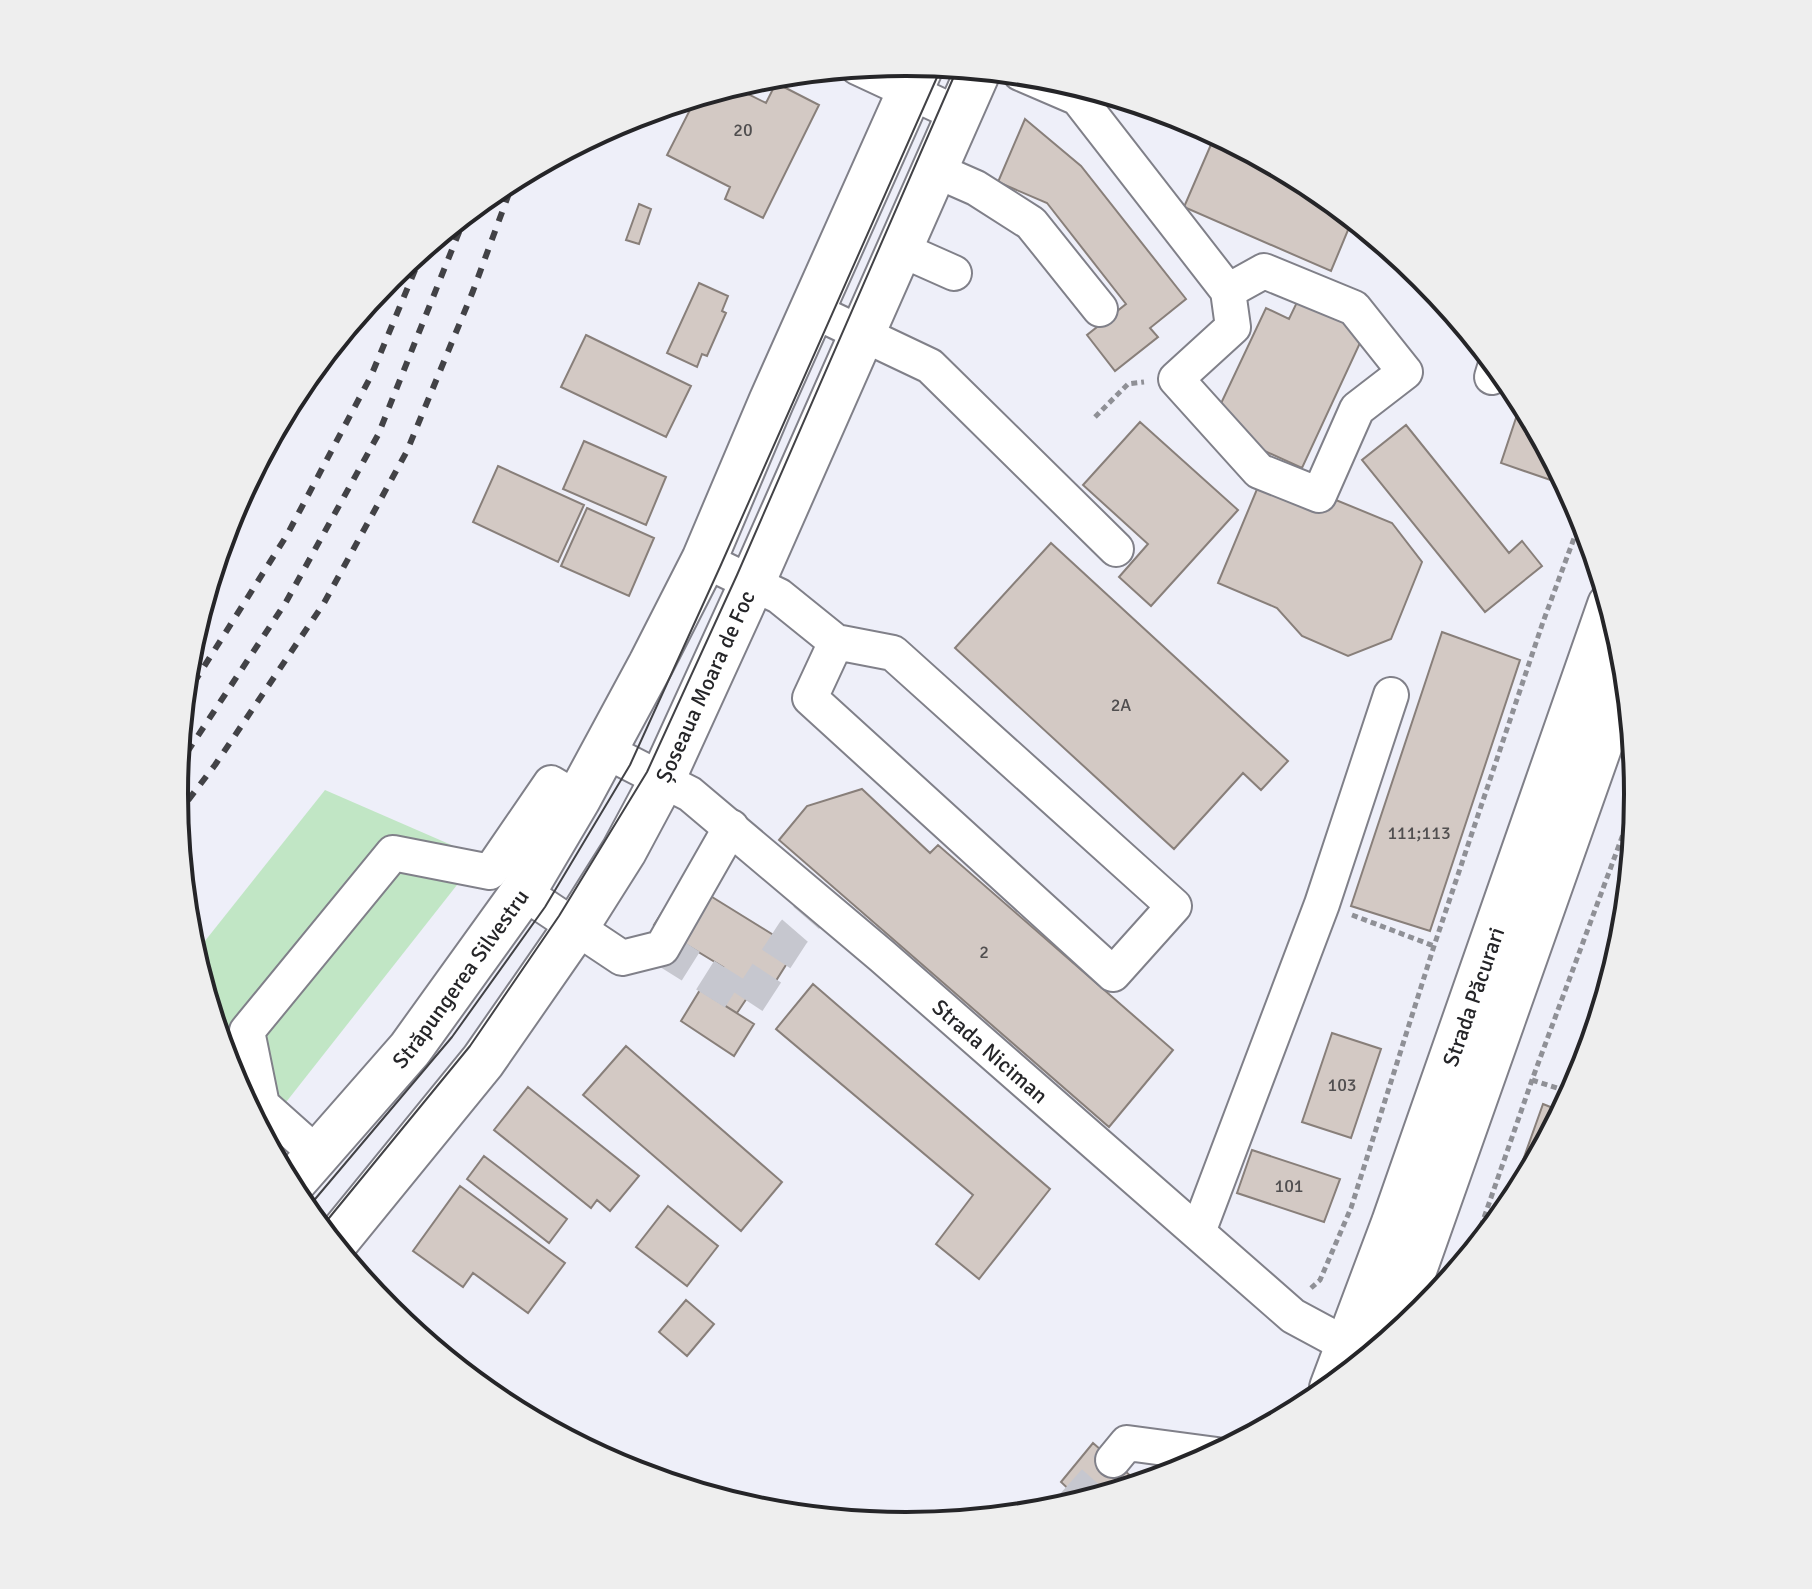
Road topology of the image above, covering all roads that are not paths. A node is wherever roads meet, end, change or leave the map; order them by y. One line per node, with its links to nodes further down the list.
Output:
1 (915, 78): 4 (street); 10 (main road)
2 (975, 80): 4 (main road, Șoseaua Moara de Foc)
3 (1073, 96): 8 (street)
4 (960, 115): 5 (main road, Șoseaua Moara de Foc)
5 (935, 170): 6 (main road, Șoseaua Moara de Foc); 9 (street)
6 (900, 249): 7 (street); 11 (main road, Șoseaua Moara de Foc)
7 (954, 273)
8 (1228, 291): 8 (street)
9 (1100, 309)
10 (812, 310): 11 (street); 13 (main road)
11 (863, 334): 12 (street); 14 (main road, Șoseaua Moara de Foc)
12 (1116, 549)
13 (704, 560): 14 (street); 19 (main road)
14 (752, 583): 16 (street); 20 (main road, Șoseaua Moara de Foc)
15 (1604, 623): 30 (main road, Strada Păcurari)
16 (836, 642): 16 (street)
17 (1391, 695): 27 (street)
18 (1617, 695): 29 (main road, Strada Păcurari)
19 (604, 750): 20 (street, Strada Niciman); 21 (main road, Străpungerea Silvestru)
20 (662, 780): 22 (street, Strada Niciman); 24 (main road, Șoseaua Moara de Foc)
21 (578, 799): 23 (main road, Străpungerea Silvestru); 25 (street)
22 (731, 827): 24 (street); 27 (street, Strada Niciman)
23 (523, 892): 24 (street); 25 (main road, Străpungerea Silvestru)
24 (576, 927): 28 (main road, Șoseaua Moara de Foc)
25 (318, 1155): 26 (main road, Străpungerea Silvestru)
26 (298, 1177)
27 (1198, 1232): 31 (street, Strada Niciman)
28 (340, 1237)
29 (1372, 1341)
30 (1372, 1342)
31 (1368, 1344)
32 (1195, 1452): 33 (street)
33 (1113, 1460)

